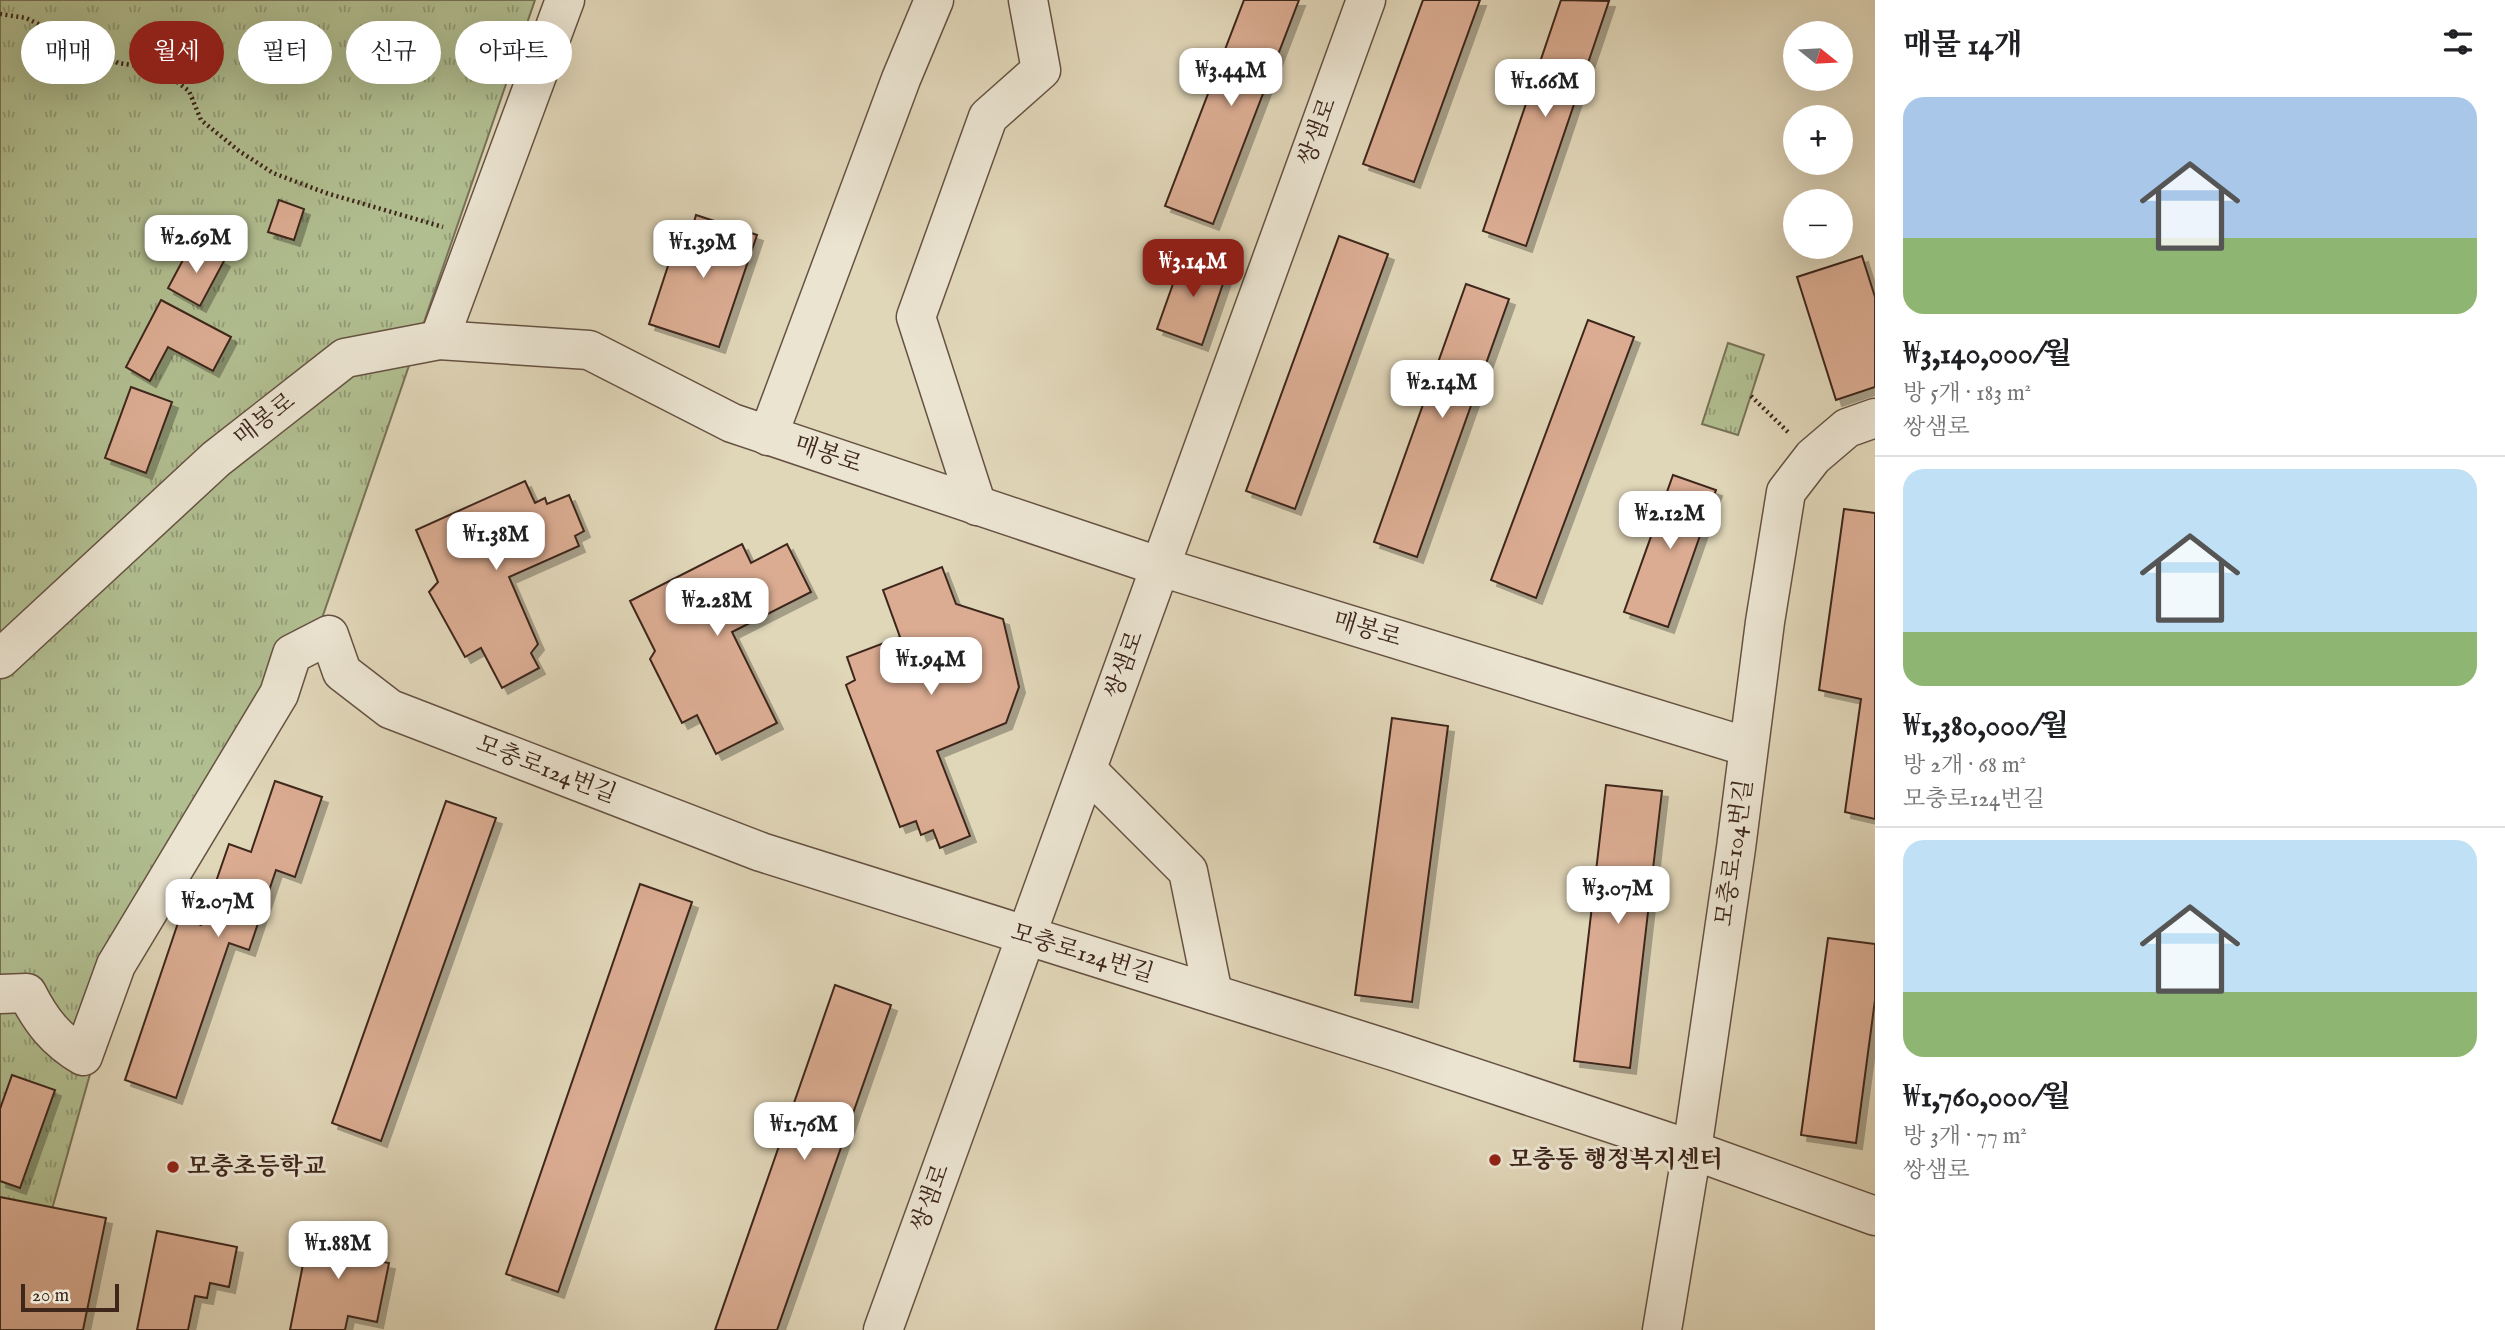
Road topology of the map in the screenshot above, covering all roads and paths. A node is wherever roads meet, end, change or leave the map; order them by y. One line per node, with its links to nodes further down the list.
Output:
1 (565, 0): 6 (street)
2 (934, 0): 11 (street)
3 (1028, 0): 12 (street)
4 (1366, 0): 13 (street, 쌍샘로)
5 (0, 14): 6 (path)
6 (477, 238): 7 (street)
7 (439, 340): 11 (street, 매봉로); 14 (street, 매봉로)
8 (1751, 396): 10 (path)
9 (1875, 418): 15 (street, 모충로104번길)
10 (1791, 435)
11 (768, 436): 12 (street, 매봉로)
12 (977, 506): 13 (street, 매봉로)
13 (1161, 567): 15 (street, 매봉로); 16 (street, 쌍샘로)
14 (0, 659)
15 (1748, 747): 20 (street, 모충로104번길)
16 (1087, 770): 17 (street, 쌍샘로); 19 (street)
17 (1025, 936): 18 (street, 모충로124번길); 19 (street, 모충로124번길); 22 (street, 쌍샘로)
18 (0, 995)
19 (1213, 995): 20 (street, 모충로124번길)
20 (1692, 1150): 21 (street, 모충로124번길); 23 (street, 모충로104번길)
21 (1875, 1216)
22 (883, 1330)
23 (1662, 1330)

